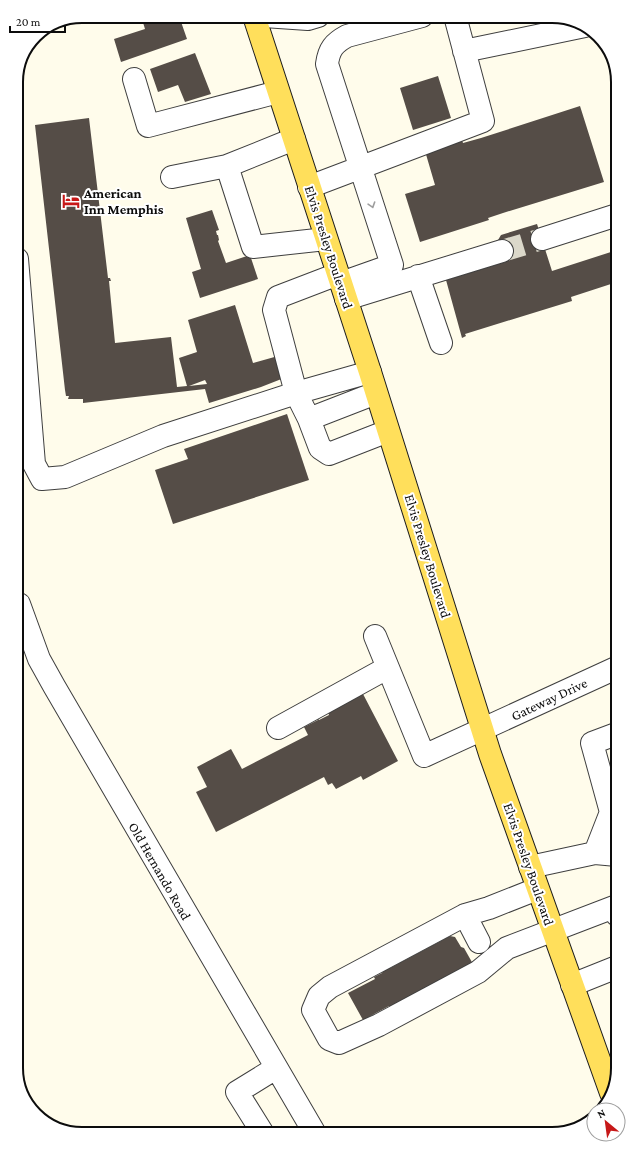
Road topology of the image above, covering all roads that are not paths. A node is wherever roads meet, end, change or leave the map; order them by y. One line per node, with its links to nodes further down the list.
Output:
1 (256, 23): 7 (main road, Elvis Presley Boulevard)
2 (396, 23): 10 (street)
3 (457, 23): 5 (street)
4 (576, 28): 5 (street)
5 (464, 51): 10 (street)
6 (134, 79): 7 (street)
7 (278, 92): 8 (main road, Elvis Presley Boulevard)
8 (294, 139): 9 (street); 12 (main road, Elvis Presley Boulevard)
9 (227, 166): 11 (street); 14 (street)
10 (360, 168): 12 (street); 18 (street, one-way to 18)
11 (172, 177)
12 (309, 187): 14 (main road, Elvis Presley Boulevard)
13 (611, 217): 15 (street)
14 (326, 239): 18 (main road, Elvis Presley Boulevard)
15 (542, 239)
16 (502, 251): 17 (street)
17 (418, 276): 18 (street); 20 (street)
18 (341, 285): 21 (main road, Elvis Presley Boulevard); 22 (street)
19 (23, 331): 22 (street)
20 (441, 343)
21 (370, 372): 22 (street); 23 (main road, Elvis Presley Boulevard)
22 (296, 393): 24 (street)
23 (376, 393): 24 (street); 25 (main road, Elvis Presley Boulevard)
24 (309, 419): 25 (street)
25 (388, 431): 31 (main road, Elvis Presley Boulevard)
26 (23, 615): 45 (street, Old Hernando Road)
27 (375, 636): 28 (street)
28 (387, 668): 30 (street); 31 (street, Gateway Drive)
29 (611, 670): 31 (street, Gateway Drive)
30 (278, 728)
31 (483, 730): 37 (main road, Elvis Presley Boulevard)
32 (611, 736): 34 (street)
33 (611, 812): 35 (street)
34 (611, 812)
35 (595, 853): 36 (street); 37 (street)
36 (611, 854)
37 (530, 868): 38 (main road, Elvis Presley Boulevard)
38 (537, 889): 40 (street); 41 (main road, Elvis Presley Boulevard)
39 (611, 908): 41 (street)
40 (465, 915): 41 (street); 42 (street)
41 (552, 930): 44 (main road, Elvis Presley Boulevard)
42 (479, 942)
43 (611, 969): 44 (street)
44 (572, 985): 46 (main road, Elvis Presley Boulevard)
45 (276, 1068): 47 (street); 48 (street, Old Hernando Road)
46 (608, 1085)
47 (259, 1127)
48 (311, 1127)

